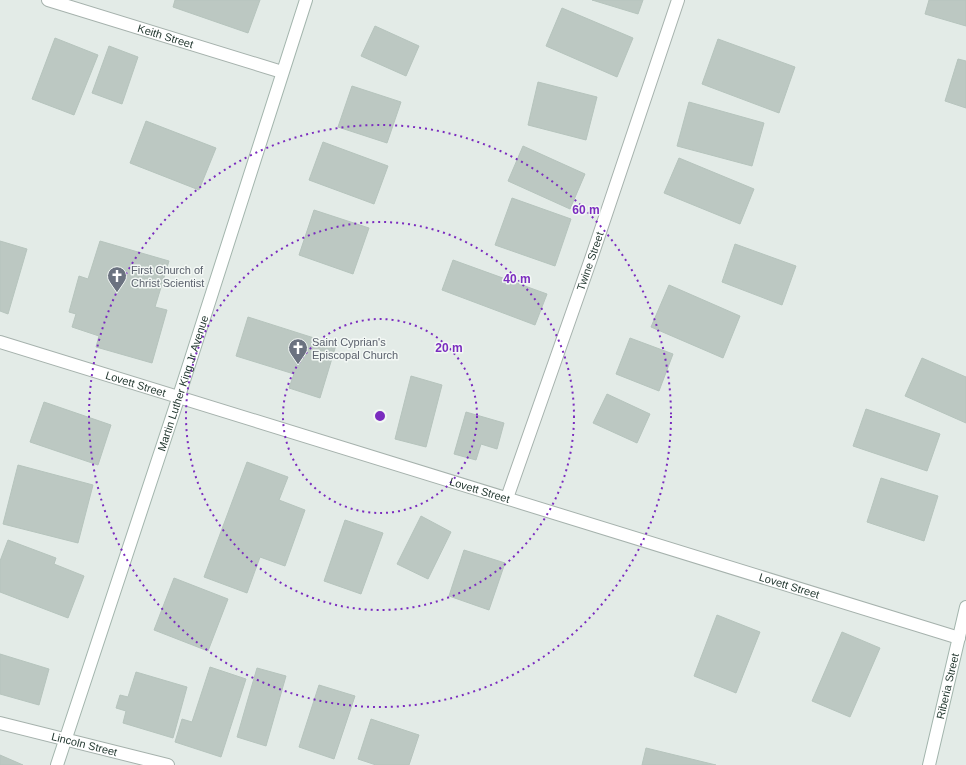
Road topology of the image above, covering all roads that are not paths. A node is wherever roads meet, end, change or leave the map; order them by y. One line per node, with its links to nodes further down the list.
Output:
1 (48, 0): 4 (street, Keith Street)
2 (306, 0): 4 (street, Martin Luther King Jr Avenue)
3 (678, 0): 7 (street, Twine Street)
4 (282, 72): 6 (street, Martin Luther King Jr Avenue)
5 (0, 342): 6 (street, Lovett Street)
6 (179, 396): 7 (street, Lovett Street); 11 (street, Martin Luther King Jr Avenue)
7 (507, 498): 9 (street, Lovett Street)
8 (966, 607): 9 (street, Riberia Street)
9 (959, 638): 14 (street, Riberia Street)
10 (0, 723): 11 (street, Lincoln Street)
11 (65, 739): 12 (street, Martin Luther King Jr Avenue); 13 (street, Lincoln Street)
12 (57, 765)
13 (168, 765)
14 (929, 765)

